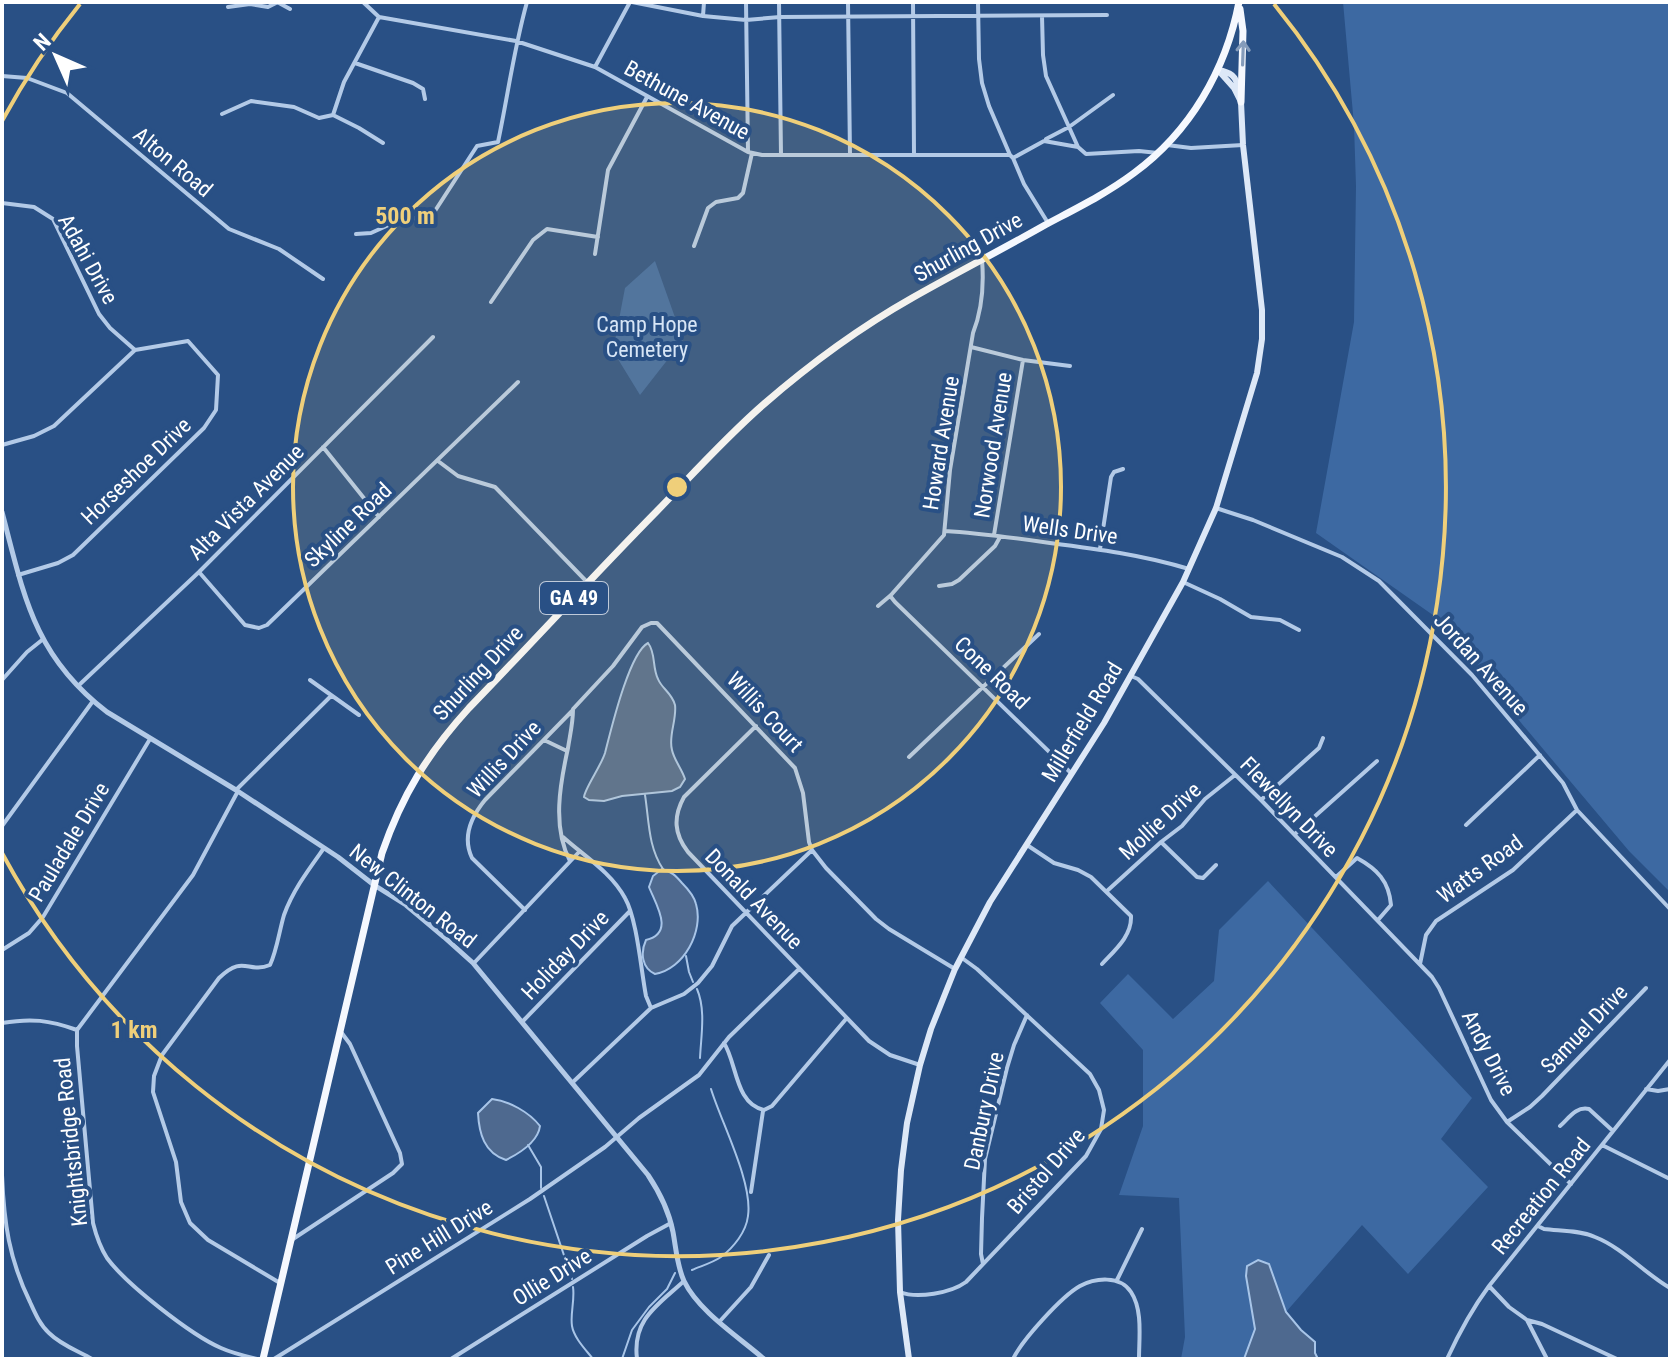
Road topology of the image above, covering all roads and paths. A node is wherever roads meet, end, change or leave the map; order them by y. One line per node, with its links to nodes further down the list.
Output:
1 (363, 2): 15 (street)
2 (377, 2): 15 (street)
3 (527, 2): 25 (street)
4 (631, 2): 17 (street); 27 (street)
5 (704, 2): 17 (street)
6 (746, 2): 24 (street)
7 (779, 2): 21 (street)
8 (848, 2): 22 (street)
9 (913, 2): 23 (street)
10 (978, 2): 18 (street)
11 (278, 3): 13 (street); 14 (street)
12 (1239, 3): 28 (main road, GA 49); 33 (main road, one-way to 12)
13 (228, 7)
14 (290, 9)
15 (374, 11): 20 (street)
16 (1107, 15): 19 (street)
17 (703, 16): 24 (street)
18 (978, 16): 19 (street); 23 (street); 47 (street)
19 (1042, 16): 36 (street)
20 (379, 17): 25 (street, Bethune Avenue); 26 (street)
21 (780, 17): 22 (street); 24 (street); 44 (street)
22 (848, 17): 23 (street); 45 (street)
23 (913, 17): 46 (street)
24 (746, 20): 42 (street)
25 (516, 41): 27 (street, Bethune Avenue); 50 (street)
26 (355, 63): 32 (street); 35 (street)
27 (595, 67): 31 (street, Bethune Avenue)
28 (1218, 70): 33 (main road, Millerfield Road); 39 (main road, Shurling Drive / GA 49)
29 (2, 76): 55 (street, Alton Road)
30 (1113, 95): 36 (street, Bethune Avenue)
31 (647, 97): 42 (street, Bethune Avenue); 51 (street)
32 (425, 99)
33 (1241, 102): 40 (main road, Millerfield Road)
34 (222, 114): 35 (street)
35 (333, 115): 38 (street)
36 (1069, 127): 37 (street, Bethune Avenue); 41 (street)
37 (1044, 141): 41 (street); 47 (street, Bethune Avenue)
38 (383, 143)
39 (1167, 145): 40 (street); 43 (main road, Shurling Drive / GA 49)
40 (1243, 145): 67 (main road, Millerfield Road)
41 (1078, 147): 43 (street)
42 (750, 152): 44 (street, Bethune Avenue); 52 (street)
43 (1158, 153): 49 (main road, Shurling Drive / GA 49)
44 (781, 155): 45 (street, Bethune Avenue)
45 (850, 155): 46 (street, Bethune Avenue)
46 (914, 155): 47 (street, Bethune Avenue)
47 (1012, 156): 49 (street)
48 (2, 203): 59 (street, Adahi Drive)
49 (1048, 223): 54 (main road, Shurling Drive / GA 49)
50 (356, 234)
51 (598, 237): 53 (street); 56 (street)
52 (694, 246)
53 (595, 254)
54 (982, 260): 58 (street, Howard Avenue); 77 (main road, Shurling Drive / GA 49)
55 (323, 279)
56 (491, 302)
57 (433, 337): 64 (street, Alta Vista Avenue)
58 (971, 347): 60 (street); 70 (street, Howard Avenue)
59 (135, 350): 63 (street); 75 (street, Horseshoe Drive)
60 (1023, 360): 61 (street); 71 (street, Norwood Avenue)
61 (1070, 366)
62 (518, 382): 65 (street, Skyline Road)
63 (2, 445)
64 (323, 447): 69 (street); 74 (street, Alta Vista Avenue)
65 (438, 461): 69 (street, Skyline Road); 77 (street)
66 (1123, 469): 72 (street)
67 (1216, 508): 73 (main road, Millerfield Road); 99 (street, Jordan Avenue)
68 (2, 512): 75 (street, New Clinton Road)
69 (379, 517): 74 (street, Skyline Road)
70 (945, 531): 71 (street, Wells Drive); 79 (street, Howard Avenue)
71 (997, 536): 72 (street, Wells Drive); 78 (street)
72 (1100, 549): 73 (street, Wells Drive)
73 (1189, 569): 76 (main road, Millerfield Road)
74 (199, 572): 88 (street, Alta Vista Avenue)
75 (18, 575): 84 (street, New Clinton Road)
76 (1183, 582): 82 (street); 85 (main road, Millerfield Road)
77 (588, 583): 119 (main road, Shurling Drive / GA 49)
78 (939, 586)
79 (891, 595): 80 (street, Howard Avenue); 89 (street, Cone Road)
80 (878, 606)
81 (655, 622): 92 (street, Willis Drive); 94 (street, Willis Court)
82 (1299, 630)
83 (1039, 634): 89 (street)
84 (42, 640): 86 (street); 88 (street, New Clinton Road)
85 (1131, 676): 102 (main road, Millerfield Road); 103 (street, Flewellyn Drive)
86 (2, 680)
87 (310, 680): 90 (street)
88 (78, 686): 91 (street, New Clinton Road)
89 (984, 688): 100 (street); 102 (street, Cone Road)
90 (331, 696): 93 (street); 104 (street, Knightsbridge Road)
91 (93, 701): 96 (street, New Clinton Road); 108 (street)
92 (573, 709): 97 (street, Willis Drive); 98 (street)
93 (359, 715)
94 (756, 726): 114 (street, Willis Court); 124 (street, Donald Avenue)
95 (1323, 738): 105 (street)
96 (150, 739): 104 (street, New Clinton Road); 126 (street, Pauladale Drive)
97 (543, 740): 98 (street); 122 (street, Willis Drive)
98 (567, 751): 110 (street)
99 (1540, 755): 106 (street, Jordan Avenue); 107 (street)
100 (909, 757)
101 (1377, 761): 109 (street)
102 (1072, 774): 112 (main road, Millerfield Road)
103 (1236, 775): 105 (street, Flewellyn Drive); 111 (street, Mollie Drive)
104 (237, 791): 113 (street, New Clinton Road); 139 (street, Knightsbridge Road)
105 (1261, 800): 109 (street, Flewellyn Drive)
106 (1577, 810): 121 (street, Jordan Avenue); 130 (street, Watts Road)
107 (1466, 825)
108 (2, 826)
109 (1295, 834): 118 (street, Flewellyn Drive)
110 (563, 837): 115 (street); 116 (street)
111 (1161, 842): 117 (street); 120 (street, Mollie Drive)
112 (1027, 845): 120 (street); 127 (main road, Millerfield Road)
113 (324, 848): 119 (street, New Clinton Road); 165 (street)
114 (812, 850): 124 (street); 132 (street)
115 (579, 852): 116 (street); 123 (street)
116 (570, 861): 122 (street)
117 (1216, 865)
118 (1336, 877): 125 (street, Flewellyn Drive); 125 (street)
119 (374, 885): 128 (street, New Clinton Road); 140 (main road, Shurling Drive / GA 49)
120 (1107, 891): 129 (street)
121 (1670, 909)
122 (525, 910): 128 (street)
123 (630, 911): 134 (street); 137 (street, Holiday Drive)
124 (745, 913): 131 (street, Donald Avenue); 134 (street)
125 (1378, 920): 130 (street, Flewellyn Drive)
126 (2, 950)
127 (961, 957): 132 (main road, Millerfield Road); 135 (street, Bristol Drive)
128 (473, 963): 137 (street, New Clinton Road)
129 (1102, 964)
130 (1420, 964): 148 (street, Andy Drive)
131 (799, 969): 136 (street, Donald Avenue); 141 (street, Pine Hill Drive)
132 (955, 969): 143 (main road, Millerfield Road)
133 (1646, 988): 148 (street, Samuel Drive)
134 (651, 1008): 144 (street)
135 (1027, 1015): 162 (street, Danbury Drive); 162 (street, Bristol Drive)
136 (846, 1019): 143 (street, Donald Avenue); 147 (street)
137 (523, 1021): 144 (street, New Clinton Road)
138 (2, 1023): 139 (street)
139 (77, 1030): 172 (street, Knightsbridge Road)
140 (340, 1031): 160 (main road, Shurling Drive / GA 49); 160 (street)
141 (724, 1043): 147 (street); 151 (street, Pine Hill Drive)
142 (1670, 1060): 145 (street, Recreation Road)
143 (920, 1065): 168 (main road, Millerfield Road)
144 (573, 1082): 151 (street, New Clinton Road)
145 (1646, 1089): 146 (street); 150 (street, Recreation Road)
146 (1670, 1089)
147 (764, 1110): 156 (street)
148 (1507, 1122): 155 (street, Andy Drive)
149 (1560, 1126): 150 (street)
150 (1613, 1131): 152 (street, Recreation Road)
151 (617, 1136): 157 (street, New Clinton Road); 173 (street, Pine Hill Drive)
152 (1602, 1145): 154 (street); 155 (street, Recreation Road)
153 (2, 1175): 171 (street)
154 (1670, 1179)
155 (1571, 1184): 158 (street, Recreation Road)
156 (751, 1192)
157 (671, 1223): 164 (street, New Clinton Road); 174 (street, Ollie Drive)
158 (1537, 1225): 166 (street, Recreation Road); 167 (street)
159 (1142, 1229): 163 (street)
160 (291, 1240): 165 (main road, Shurling Drive / GA 49)
161 (769, 1255): 170 (street)
162 (983, 1264): 168 (street, Bristol Drive)
163 (1117, 1280): 178 (street); 179 (street)
164 (684, 1281): 170 (street, New Clinton Road); 175 (street)
165 (280, 1283): 172 (main road, Shurling Drive / GA 49)
166 (1489, 1286): 169 (street); 180 (street, Recreation Road)
167 (1670, 1288)
168 (900, 1292): 177 (main road, Millerfield Road)
169 (1527, 1320): 181 (street); 182 (street)
170 (720, 1321): 176 (street, New Clinton Road)
171 (92, 1359)
172 (260, 1359)
173 (274, 1359)
174 (451, 1359)
175 (637, 1359)
176 (764, 1359)
177 (909, 1359)
178 (1013, 1359)
179 (1139, 1359)
180 (1447, 1359)
181 (1547, 1359)
182 (1617, 1359)

